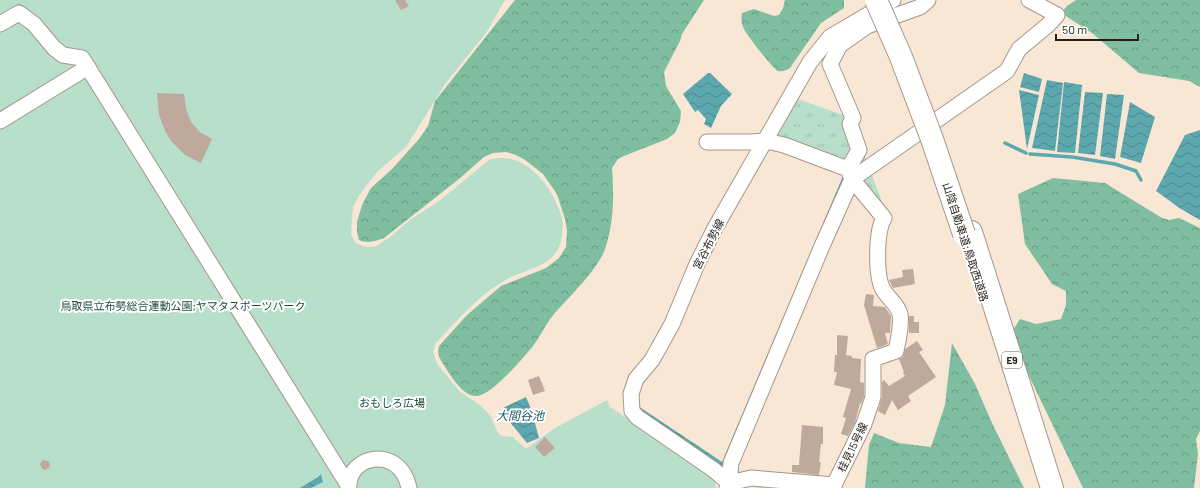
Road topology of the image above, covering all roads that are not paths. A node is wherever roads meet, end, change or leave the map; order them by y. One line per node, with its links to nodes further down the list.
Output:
1 (876, 0): 12 (highway, 山陰自動車道;鳥取西道路 / E9, bridge)
2 (884, 0): 12 (highway, 山陰自動車道;鳥取西道路 / E9)
3 (893, 0): 9 (street, 宮谷布勢線)
4 (928, 0): 11 (street)
5 (1029, 0): 11 (street)
6 (0, 24): 7 (street)
7 (88, 67): 8 (street); 14 (street)
8 (0, 121)
9 (766, 141): 10 (street); 11 (street); 13 (street, 宮谷布勢線)
10 (707, 142)
11 (850, 174): 13 (street); 15 (street, 桂見15号線)
12 (967, 233): 17 (highway, 山陰自動車道;鳥取西道路 / E9); 18 (highway, 山陰自動車道;鳥取西道路 / E9)
13 (728, 485): 15 (street)
14 (348, 486): 16 (street)
15 (834, 486)
16 (409, 488)
17 (1045, 488)
18 (1052, 488)

